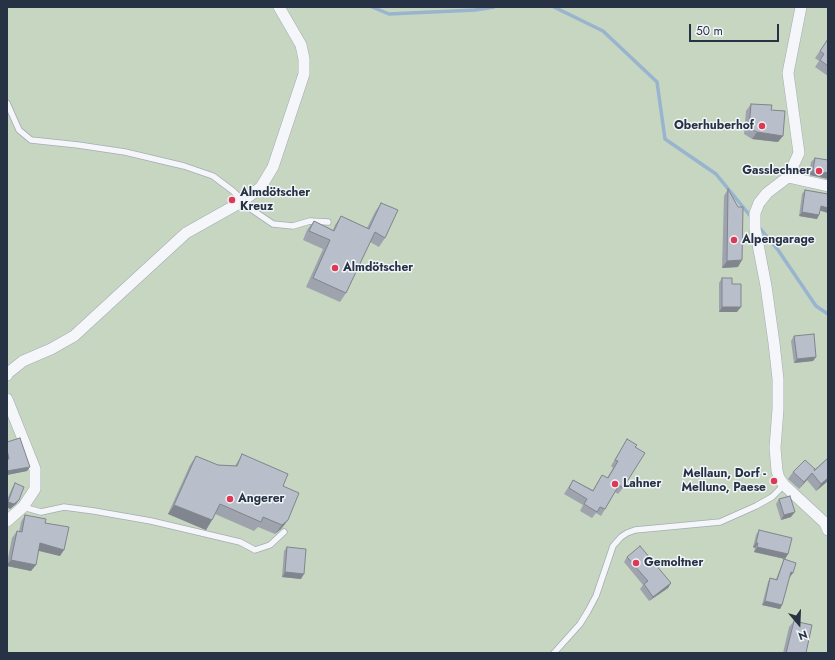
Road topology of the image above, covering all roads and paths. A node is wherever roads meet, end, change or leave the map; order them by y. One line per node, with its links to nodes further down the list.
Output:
1 (280, 7): 6 (street)
2 (801, 7): 4 (street)
3 (7, 103): 6 (lane)
4 (788, 177): 5 (street); 10 (street)
5 (828, 186)
6 (244, 201): 7 (lane); 8 (street)
7 (328, 222)
8 (7, 375)
9 (7, 399): 11 (street)
10 (784, 485): 13 (street); 15 (lane)
11 (23, 507): 12 (street); 14 (lane)
12 (7, 521)
13 (828, 530)
14 (284, 532)
15 (554, 653)

